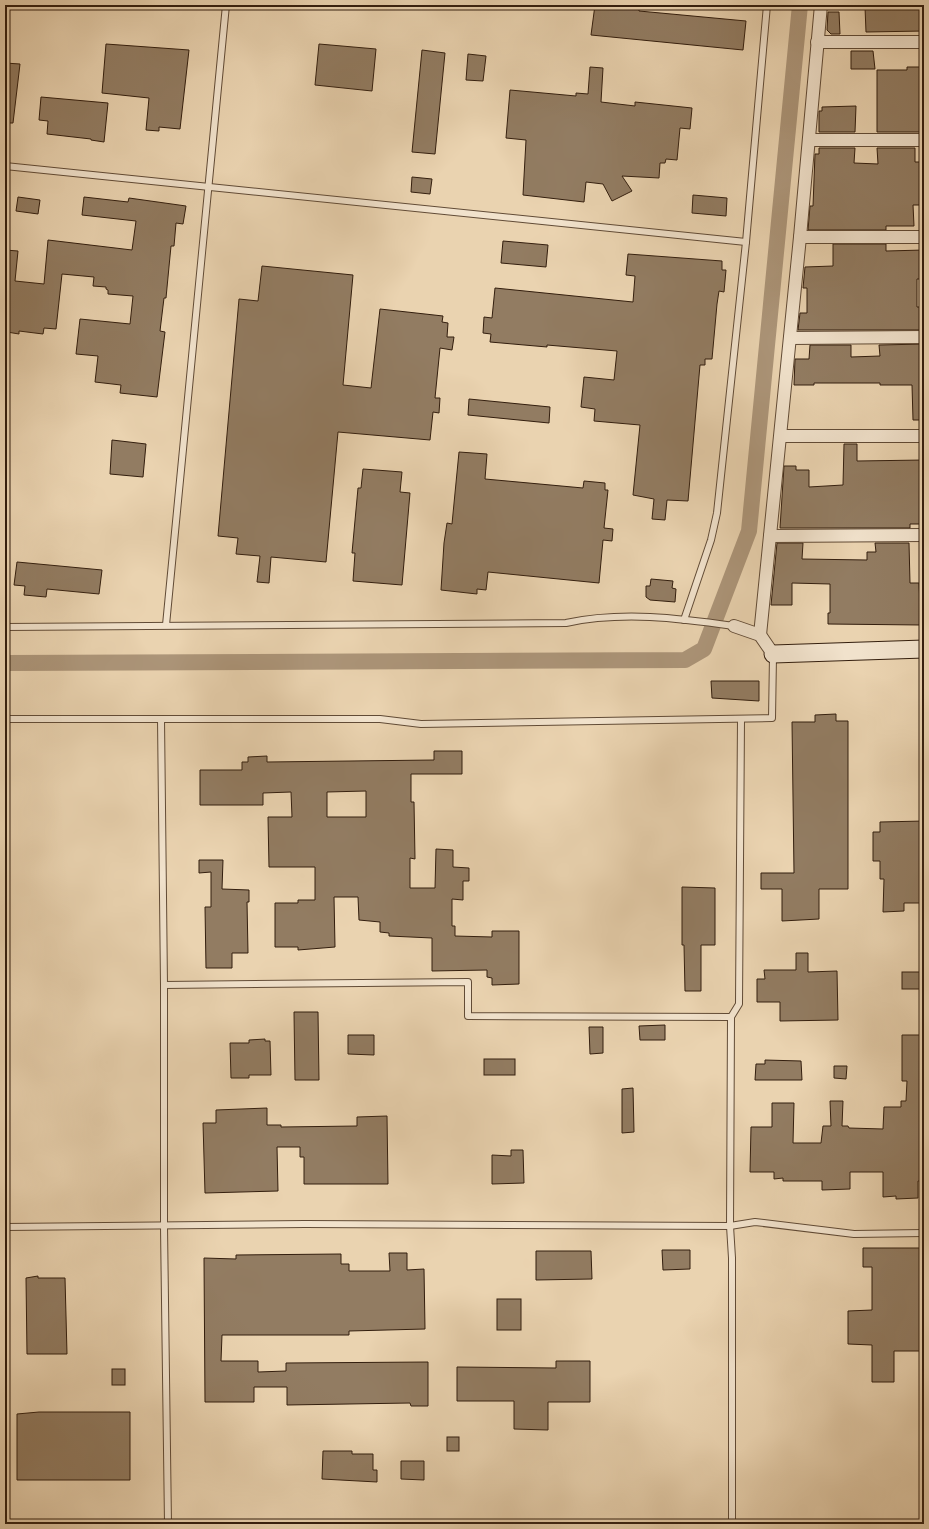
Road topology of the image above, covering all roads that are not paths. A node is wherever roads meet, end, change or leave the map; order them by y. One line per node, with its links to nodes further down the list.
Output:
1 (226, 5): 9 (lane)
2 (767, 5): 12 (lane)
3 (821, 5): 4 (street)
4 (817, 42): 5 (street); 6 (street)
5 (924, 42)
6 (809, 140): 7 (street); 10 (street)
7 (924, 140)
8 (5, 166): 9 (lane)
9 (208, 186): 12 (lane); 20 (lane)
10 (800, 237): 11 (street); 14 (street)
11 (924, 237)
12 (746, 242): 19 (lane)
13 (924, 337): 14 (street)
14 (790, 338): 15 (street)
15 (780, 436): 16 (street); 18 (street)
16 (924, 436)
17 (924, 535): 18 (street)
18 (770, 536): 23 (street)
19 (684, 620): 20 (lane); 21 (lane)
20 (166, 625): 22 (lane)
21 (734, 626): 23 (street)
22 (5, 627)
23 (760, 635): 25 (street)
24 (924, 649): 25 (street)
25 (773, 654): 28 (lane)
26 (5, 719): 27 (lane)
27 (161, 719): 28 (lane); 29 (lane)
28 (741, 719): 30 (lane)
29 (164, 986): 30 (lane); 33 (lane)
30 (731, 1017): 31 (lane)
31 (730, 1226): 33 (lane); 34 (lane); 36 (lane)
32 (5, 1227): 33 (lane)
33 (164, 1227): 35 (lane)
34 (924, 1233)
35 (168, 1524)
36 (732, 1524)

